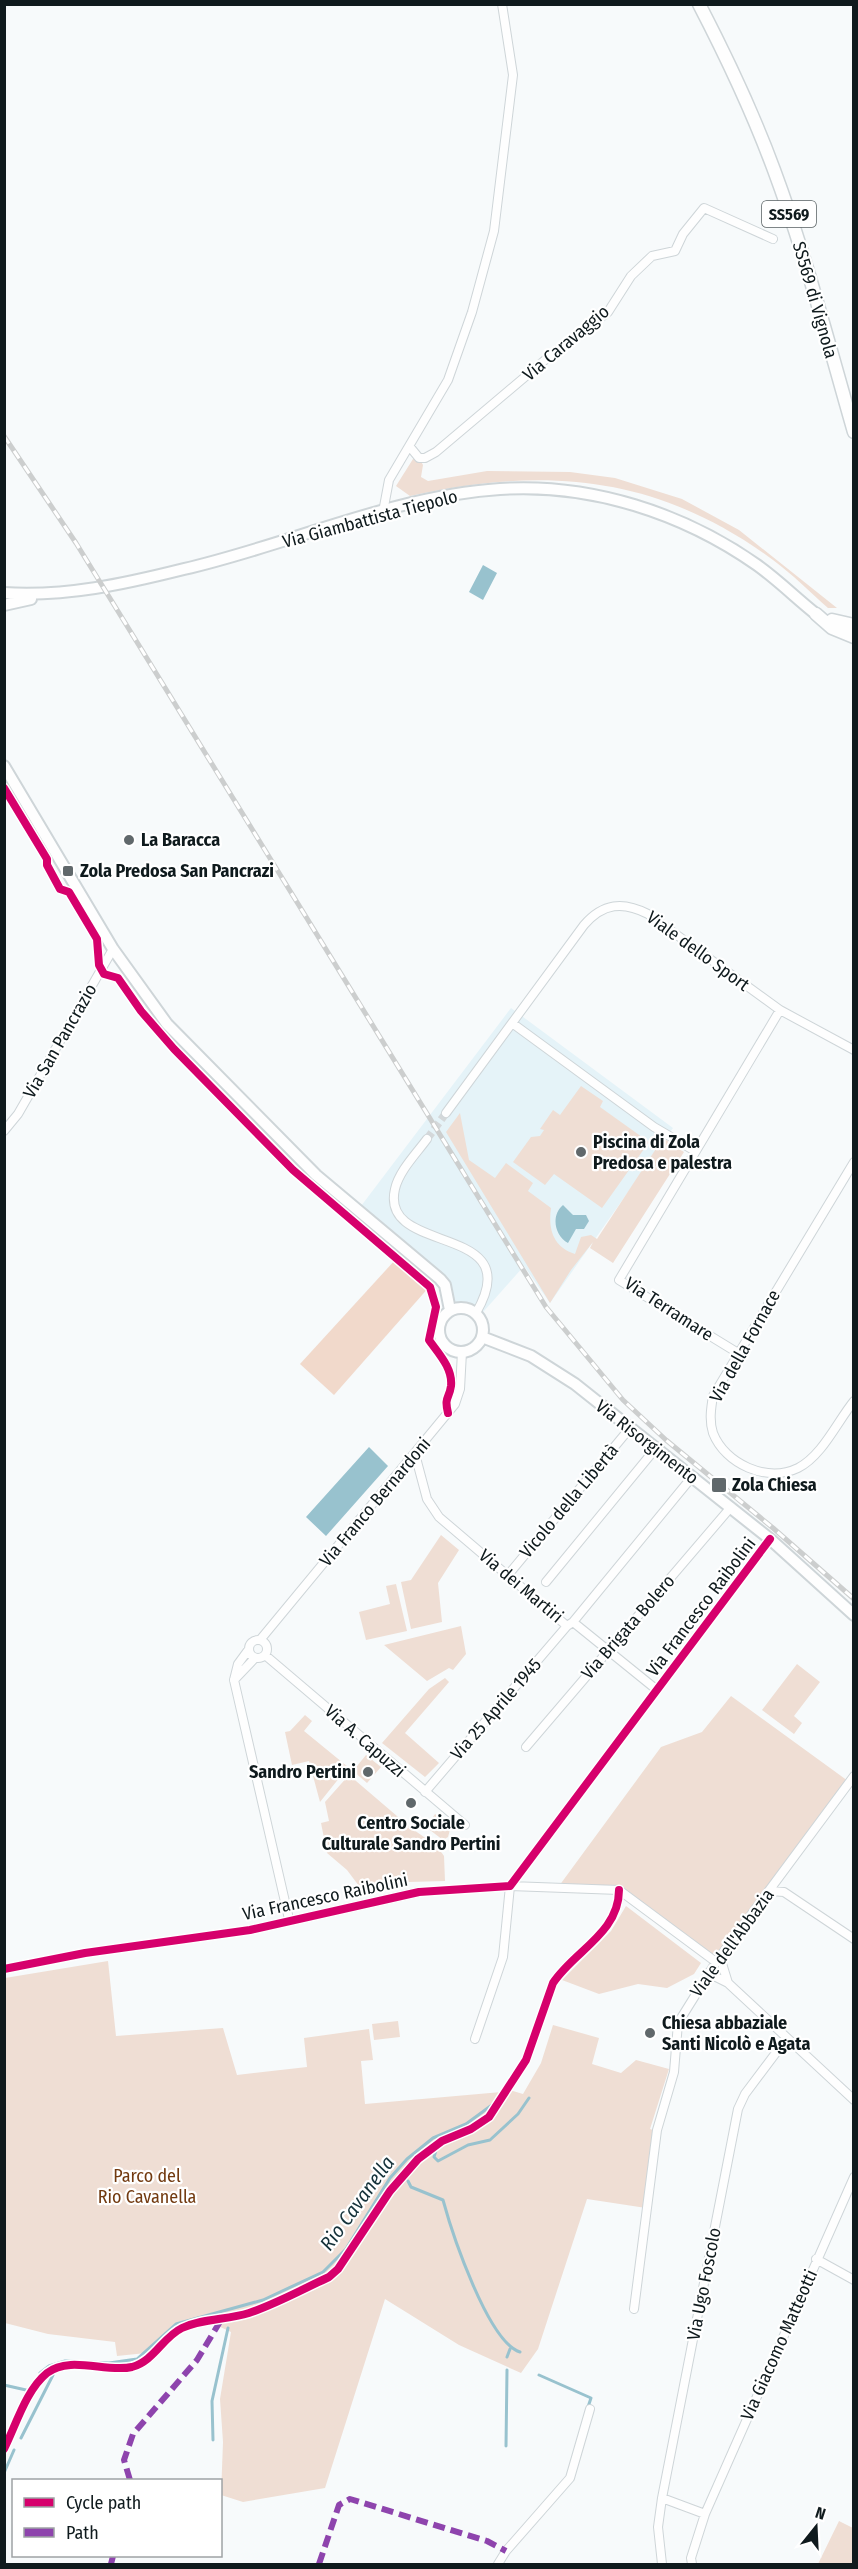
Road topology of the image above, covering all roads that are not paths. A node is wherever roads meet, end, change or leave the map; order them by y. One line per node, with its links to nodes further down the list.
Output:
1 (502, 4): 5 (street)
2 (699, 4): 4 (highway, SS569 di Vignola / SS569)
3 (773, 239): 5 (street, Via Caravaggio)
4 (854, 432)
5 (410, 447): 6 (street)
6 (383, 512): 8 (main road, Via Giambattista Tiepolo); 10 (main road, Via Giambattista Tiepolo)
7 (4, 593): 8 (main road, Via Giambattista Tiepolo)
8 (53, 595): 9 (main road)
9 (4, 605)
10 (816, 614): 11 (highway); 12 (highway)
11 (854, 625)
12 (854, 637)
13 (4, 766): 14 (main road)
14 (113, 949): 19 (street, Via San Pancrazio); 23 (main road)
15 (780, 1010): 16 (street, Viale dello Sport); 17 (street, Viale dello Sport); 21 (street, Via Terramare)
16 (512, 1023): 18 (street, Viale dello Sport); 21 (street)
17 (854, 1050)
18 (447, 1113)
19 (4, 1131)
20 (427, 1139): 24 (street)
21 (695, 1151): 27 (street, Via Terramare)
22 (854, 1162): 27 (street, Via della Fornace)
23 (450, 1310): 24 (main road); 26 (main road)
24 (476, 1313): 25 (main road)
25 (482, 1337): 26 (main road); 29 (main road, Via Risorgimento)
26 (462, 1352): 31 (street, Via Franco Bernardoni)
27 (738, 1353): 28 (street, Via della Fornace)
28 (854, 1401)
29 (630, 1428): 30 (main road, Via Risorgimento); 35 (street, Vicolo della Libertà)
30 (656, 1448): 32 (main road, Via Risorgimento); 36 (street)
31 (415, 1454): 35 (street, Via dei Martiri); 39 (street, Via Franco Bernardoni)
32 (692, 1477): 33 (main road, Via Risorgimento); 38 (street, Via 25 Aprile 1945)
33 (731, 1508): 34 (main road, Via Risorgimento); 41 (street, Via Brigata Bolero)
34 (770, 1539): 37 (main road, Via Risorgimento); 45 (street, Via Francesco Raibolini)
35 (508, 1575): 38 (street, Via dei Martiri)
36 (546, 1582)
37 (854, 1615)
38 (570, 1624): 41 (street, Via dei Martiri); 48 (street, Via 25 Aprile 1945)
39 (260, 1640): 40 (street, Via Franco Bernardoni); 42 (street)
40 (249, 1649): 43 (street); 44 (street, Via Franco Bernardoni)
41 (607, 1650): 45 (street, Via dei Martiri); 46 (street, Via Brigata Bolero)
42 (266, 1655): 43 (street); 48 (street, Via A. Capuzzi)
43 (255, 1658): 44 (street)
44 (234, 1680): 55 (street)
45 (657, 1690): 51 (street, Via Francesco Raibolini)
46 (526, 1747)
47 (854, 1776): 50 (street, Viale dell'Abbazia)
48 (424, 1792): 49 (street, Via A. Capuzzi)
49 (465, 1825)
50 (780, 1878): 53 (street, Viale dell'Abbazia); 54 (street)
51 (510, 1886): 52 (street); 55 (street, Via Francesco Raibolini); 63 (street)
52 (619, 1890): 58 (street); 70 (street)
53 (770, 1891): 54 (street); 58 (street, Viale dell'Abbazia)
54 (784, 1892): 57 (street)
55 (289, 1919): 59 (street, Via Francesco Raibolini)
56 (854, 1926): 57 (street)
57 (850, 1936)
58 (718, 1960): 60 (street, Viale dell'Abbazia); 61 (street)
59 (4, 1969)
60 (708, 1973): 61 (street); 68 (street, Viale dell'Abbazia)
61 (728, 1983): 62 (street)
62 (787, 2038): 64 (street); 71 (street, Via Ugo Foscolo)
63 (475, 2039)
64 (854, 2100)
65 (854, 2177): 66 (street, Via Giacomo Matteotti)
66 (816, 2259): 67 (street); 72 (street, Via Giacomo Matteotti)
67 (854, 2280)
68 (634, 2308)
69 (590, 2409): 73 (street)
70 (4, 2449)
71 (662, 2498): 72 (street); 74 (street, Via Ugo Foscolo)
72 (705, 2514): 75 (street, Via Giacomo Matteotti)
73 (498, 2565)
74 (662, 2565)
75 (692, 2565)

